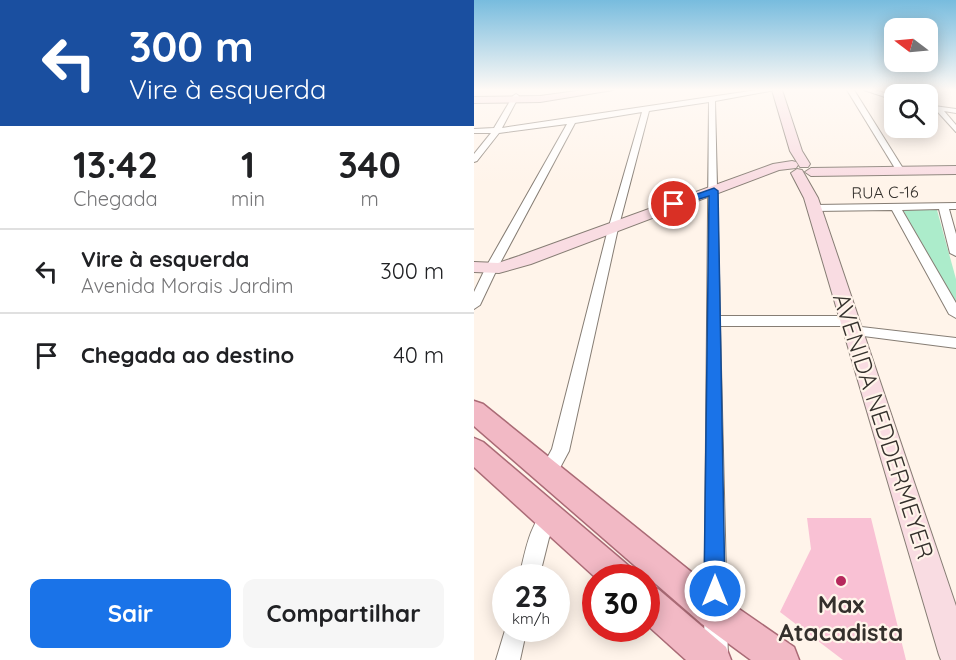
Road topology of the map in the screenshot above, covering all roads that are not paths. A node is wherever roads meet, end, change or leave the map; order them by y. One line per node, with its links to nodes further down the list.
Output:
1 (502, 121): 8 (street)
2 (572, 121): 8 (street); 20 (street)
3 (643, 121): 17 (street)
4 (712, 121): 13 (street)
5 (785, 121): 12 (main road, AVENIDA NEDDERMEYER)
6 (869, 121): 10 (street)
7 (474, 131): 8 (street)
8 (496, 132): 9 (street)
9 (474, 159)
10 (899, 168): 11 (main road); 12 (main road)
11 (949, 168)
12 (803, 173): 13 (main road); 15 (street, RUA C-16); 24 (main road, AVENIDA NEDDERMEYER)
13 (713, 194): 17 (main road); 23 (street)
14 (956, 206): 16 (street, RUA C-16)
15 (895, 207): 16 (street, RUA C-16); 22 (street)
16 (943, 207): 18 (street)
17 (613, 229): 20 (main road); 28 (street)
18 (956, 253)
19 (474, 267): 20 (main road)
20 (502, 269): 21 (street)
21 (474, 305)
22 (956, 314)
23 (715, 321): 24 (street); 34 (street)
24 (851, 326): 25 (street); 37 (main road, AVENIDA NEDDERMEYER)
25 (956, 343)
26 (474, 411): 28 (main road)
27 (474, 450): 29 (main road)
28 (548, 472): 29 (main road); 30 (main road)
29 (513, 483): 31 (main road)
30 (593, 510): 31 (main road); 34 (main road)
31 (550, 517): 32 (street); 33 (main road)
32 (533, 564)
33 (603, 564)
34 (714, 612): 39 (street); 40 (main road)
35 (660, 614): 39 (main road)
36 (512, 642): 38 (street)
37 (956, 656)
38 (508, 660)
39 (715, 660)
40 (782, 660)

